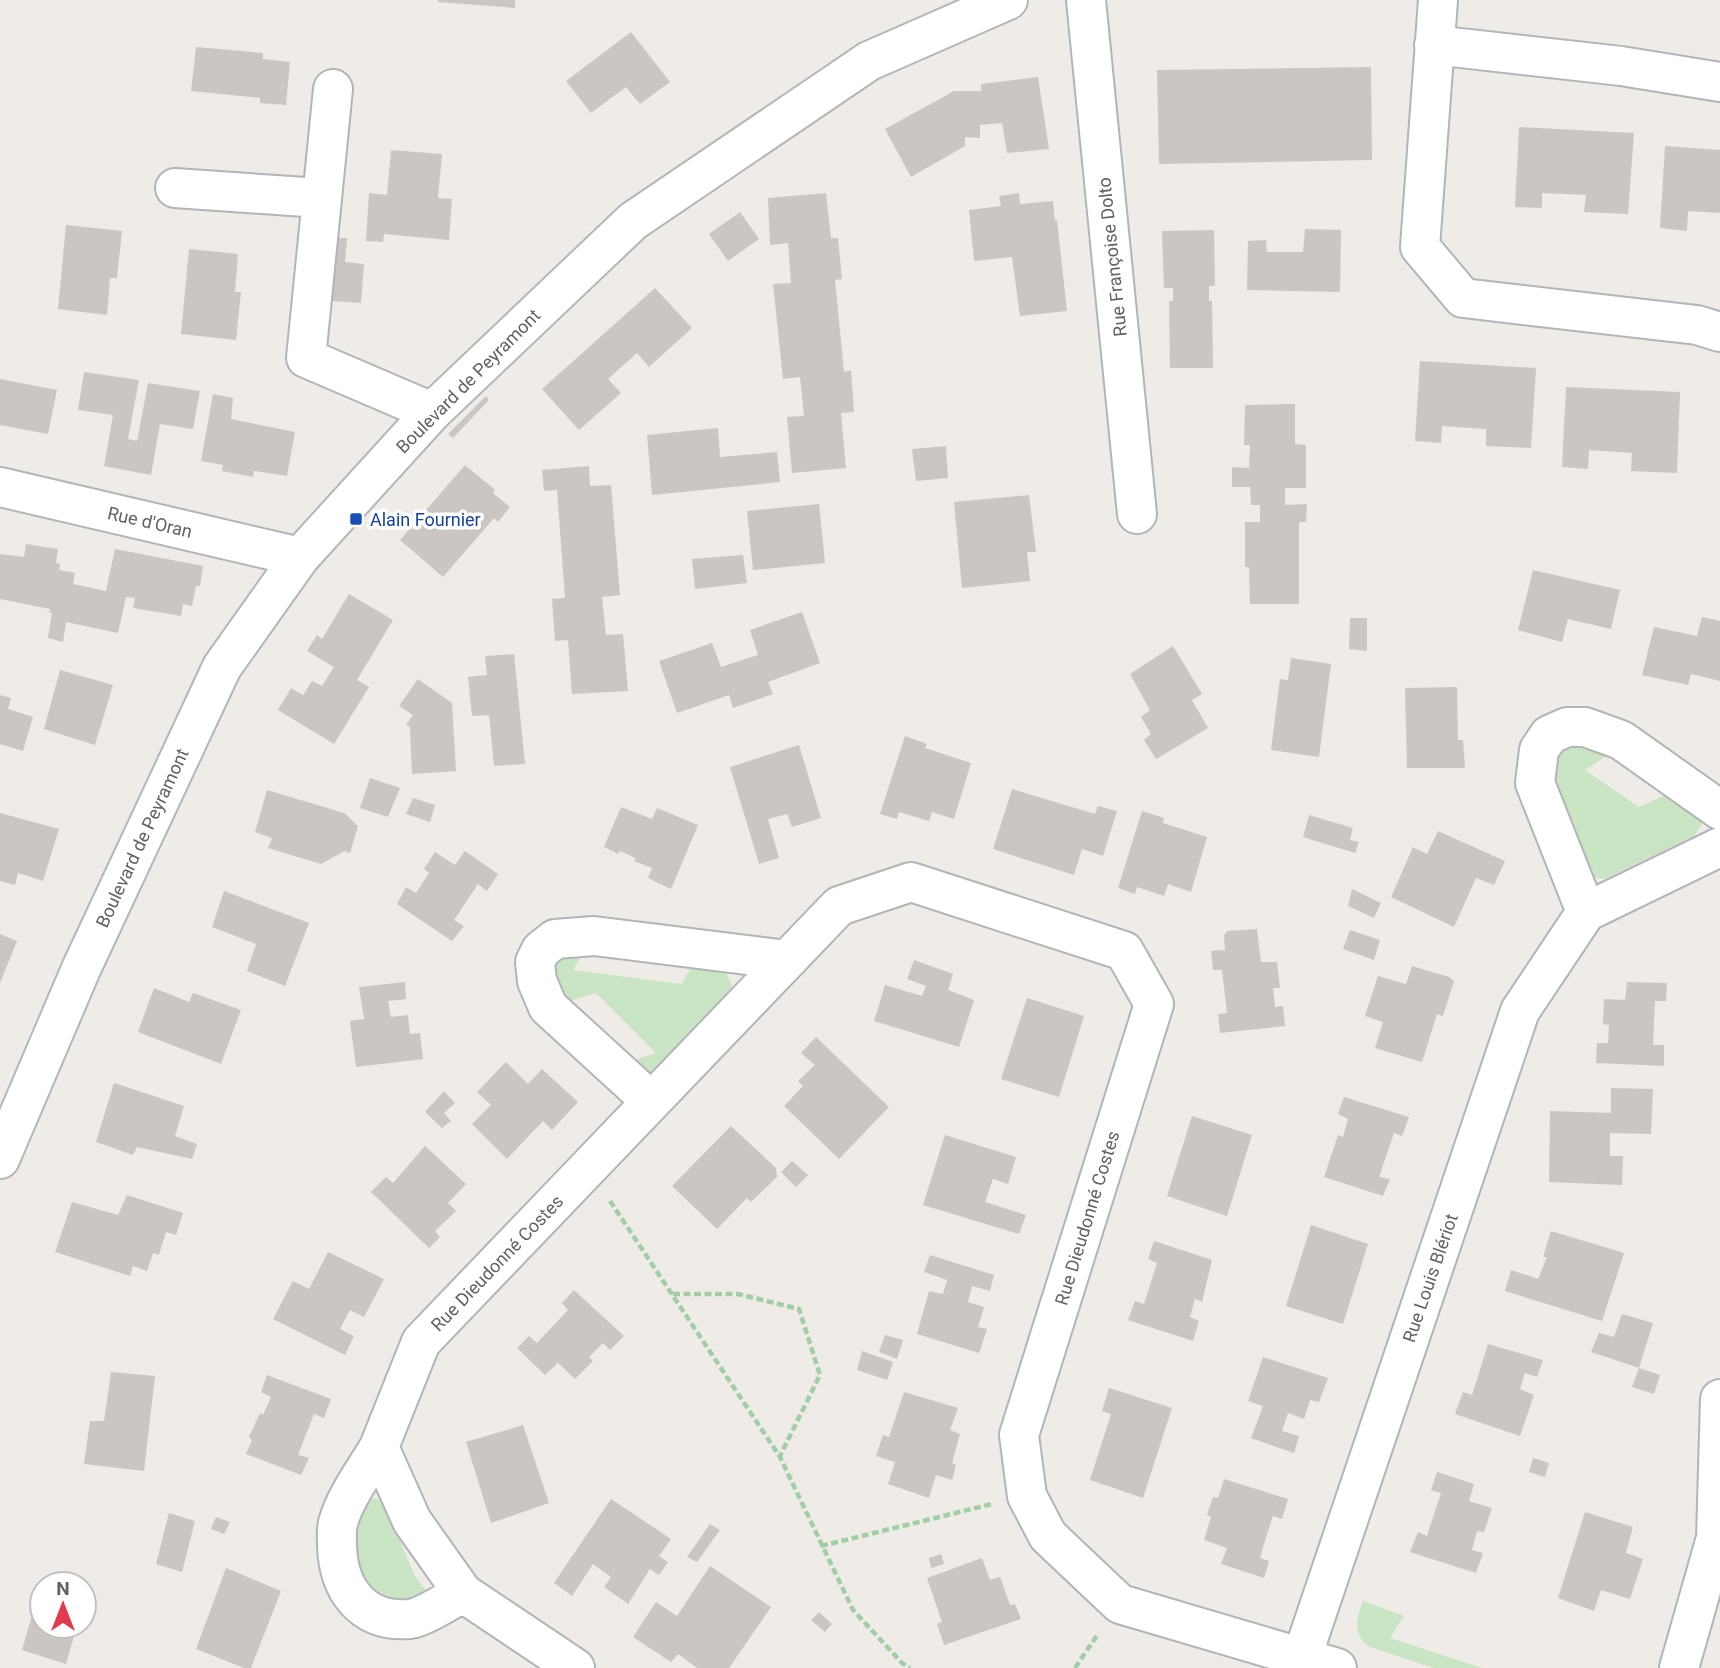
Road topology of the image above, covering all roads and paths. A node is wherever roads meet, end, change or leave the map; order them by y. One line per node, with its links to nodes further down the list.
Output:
1 (1008, 0): 10 (street, Boulevard de Peyramont)
2 (1086, 0): 12 (street, Rue Françoise Dolto)
3 (1438, 0): 4 (street)
4 (1434, 45): 5 (street); 9 (street)
5 (1720, 82)
6 (332, 89): 8 (street)
7 (176, 188): 8 (street)
8 (320, 198): 10 (street)
9 (1720, 332)
10 (432, 412): 13 (street, Boulevard de Peyramont)
11 (0, 487): 13 (street, Rue d'Oran)
12 (1137, 514)
13 (300, 557): 19 (street, Boulevard de Peyramont)
14 (1720, 810): 16 (street)
15 (1720, 847): 16 (street)
16 (1586, 912): 28 (street, Rue Louis Blériot)
17 (787, 960): 18 (street, Rue Dieudonné Costes); 18 (street); 25 (street, Rue Dieudonné Costes)
18 (651, 1101): 20 (street, Rue Dieudonné Costes)
19 (0, 1159)
20 (588, 1168): 21 (path); 23 (street, Rue Dieudonné Costes)
21 (673, 1294): 24 (path); 24 (path)
22 (1720, 1399): 31 (street)
23 (379, 1447): 27 (street); 27 (street, Rue Dieudonné Costes)
24 (780, 1457): 26 (path)
25 (1027, 1496): 26 (path); 28 (street, Rue Dieudonné Costes)
26 (821, 1546): 30 (path)
27 (463, 1593): 29 (street)
28 (1319, 1663)
29 (575, 1668)
30 (910, 1668)
31 (1679, 1668)

